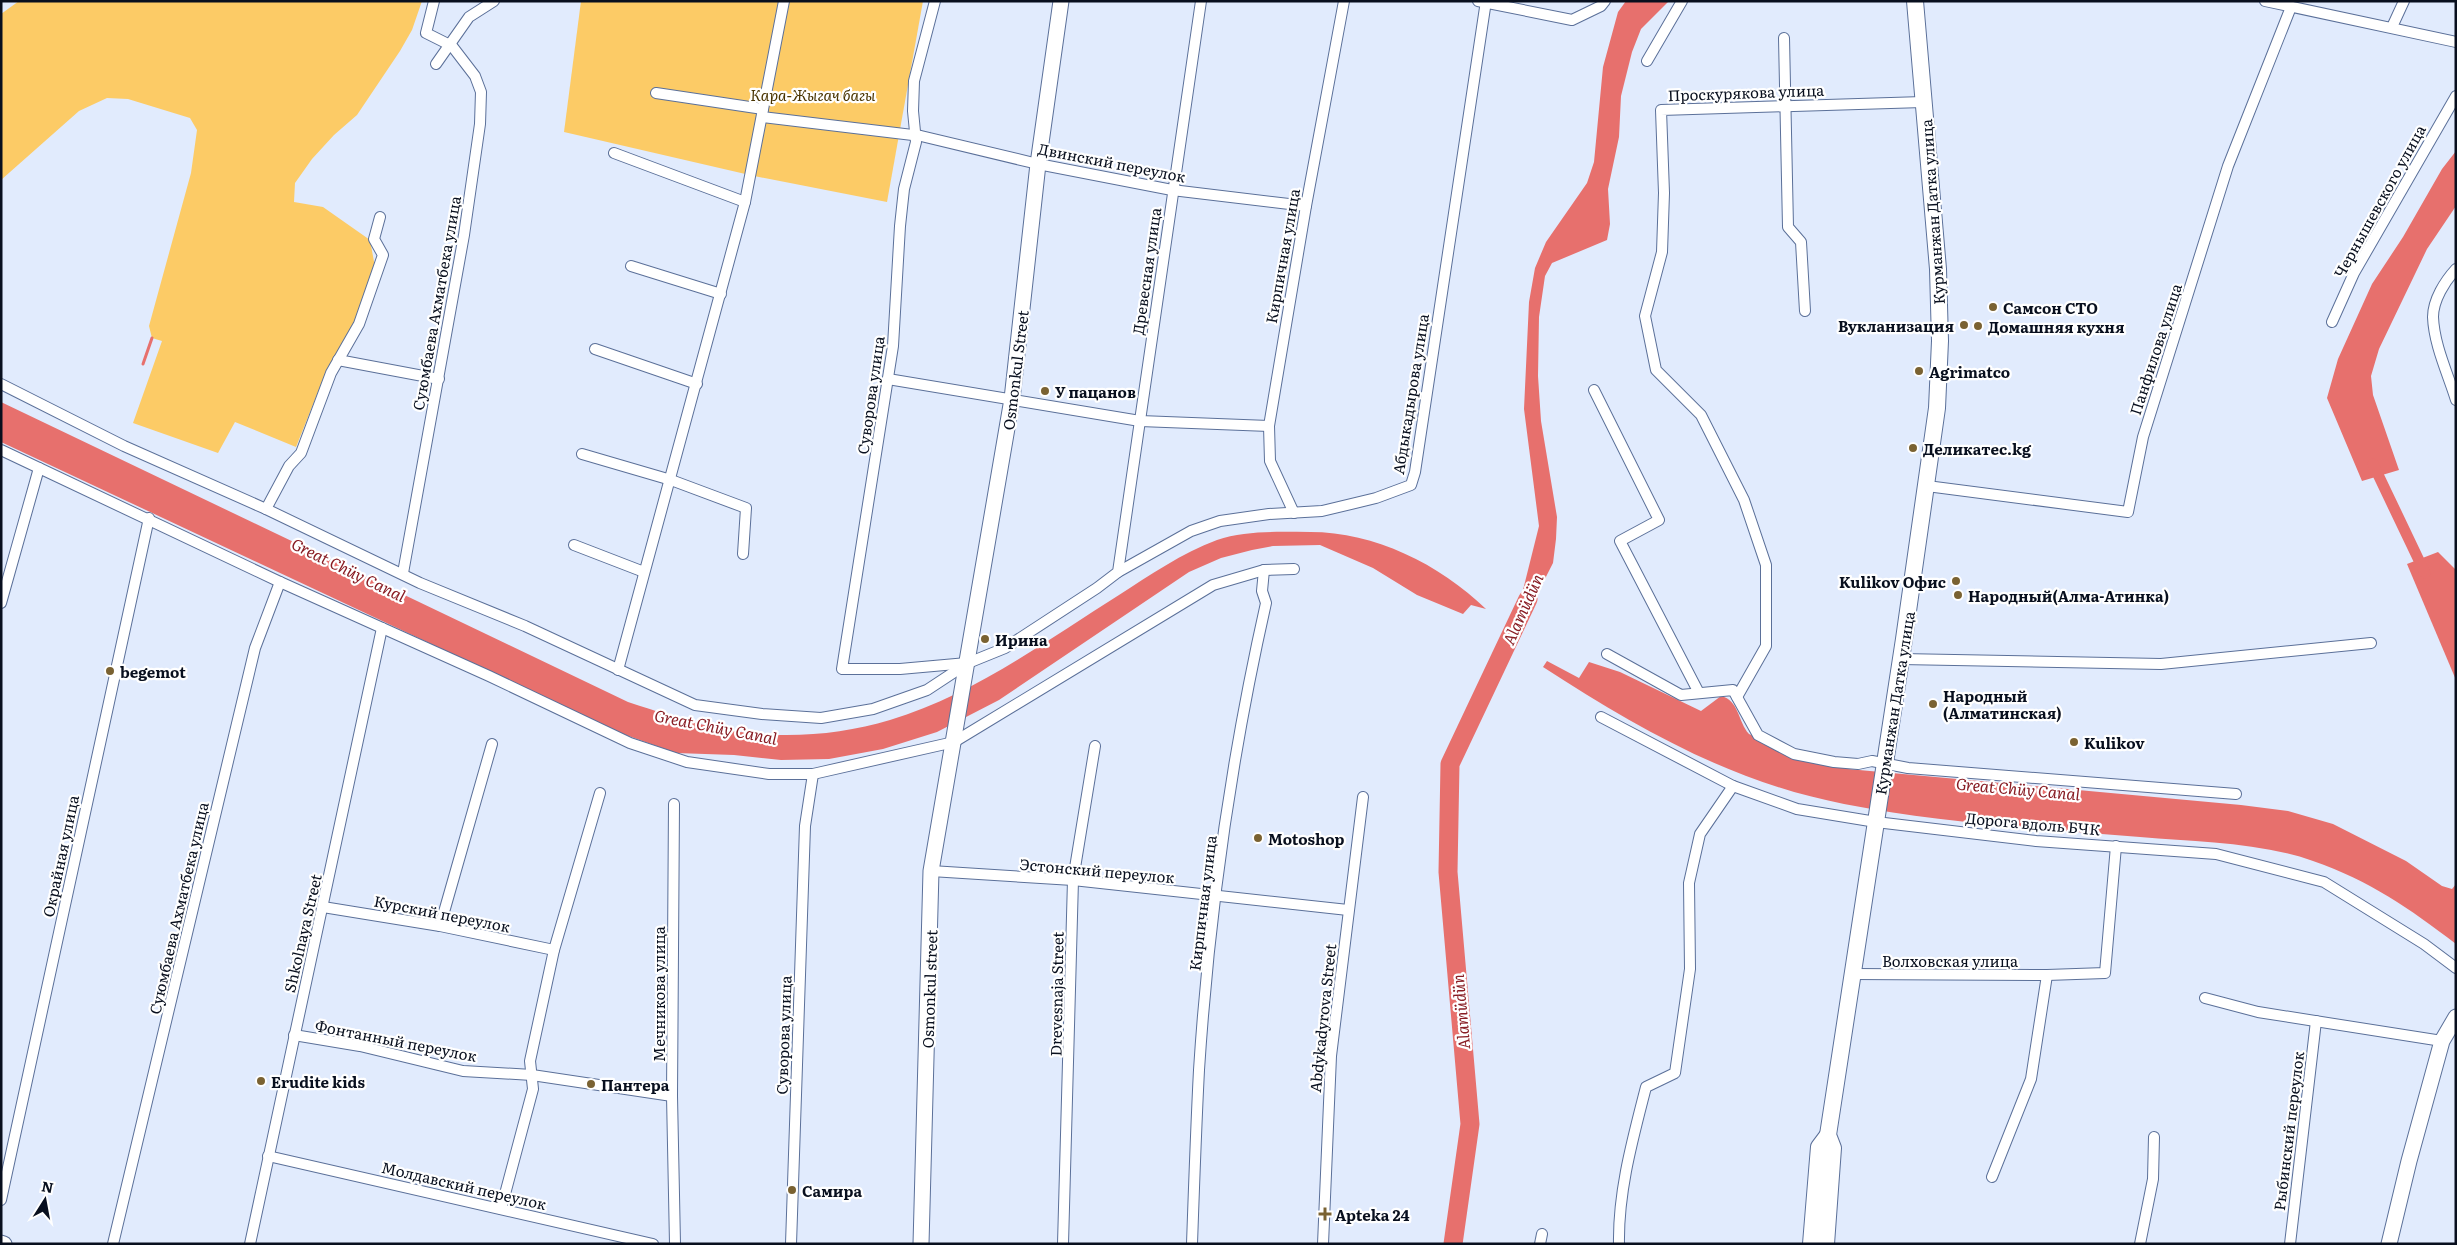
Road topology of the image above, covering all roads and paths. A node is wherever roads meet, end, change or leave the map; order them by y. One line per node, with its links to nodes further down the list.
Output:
1 (434, 1): 18 (street, Суюмбаева Ахматбека улица)
2 (494, 1): 18 (street)
3 (784, 1): 25 (street)
4 (935, 1): 26 (street, Суворова улица)
5 (1061, 1): 28 (street, Osmonkul Street)
6 (1201, 1): 29 (street, Древесная улица)
7 (1344, 1): 31 (street, Кирпичная улица)
8 (1605, 1): 13 (street)
9 (1682, 1): 19 (street)
10 (1915, 1): 23 (main road, Курманжан Датка улица)
11 (2265, 1): 14 (street)
12 (2404, 1): 15 (street)
13 (1483, 2): 55 (street, Абдыкадырова улица)
14 (2291, 7): 15 (street); 53 (street, Панфилова улица)
15 (2392, 27): 17 (street)
16 (1784, 38): 24 (street)
17 (2456, 42)
18 (452, 46): 20 (street); 40 (street, Суюмбаева Ахматбека улица)
19 (1647, 61)
20 (436, 64)
21 (656, 94): 25 (street, Двинский переулок)
22 (2456, 96): 37 (street, Чернышевского улица)
23 (1923, 102): 24 (street, Проскурякова улица); 53 (main road, Курманжан Датка улица)
24 (1785, 105): 36 (street); 73 (street, Проскурякова улица)
25 (763, 113): 26 (street, Двинский переулок); 30 (street)
26 (916, 136): 28 (street, Двинский переулок); 41 (street, Суворова улица)
27 (614, 153): 30 (street)
28 (1038, 164): 29 (street, Двинский переулок); 45 (street, Osmonkul Street)
29 (1172, 190): 31 (street, Двинский переулок); 47 (street, Древесная улица)
30 (745, 202): 35 (street)
31 (1306, 206): 48 (street, Кирпичная улица)
32 (380, 217): 39 (street)
33 (631, 266): 35 (street)
34 (2456, 269): 46 (street)
35 (721, 294): 43 (street)
36 (1805, 311)
37 (2332, 322)
38 (595, 349): 43 (street)
39 (338, 360): 40 (street); 54 (street)
40 (439, 379): 63 (street, Суюмбаева Ахматбека улица)
41 (888, 379): 45 (street); 70 (street, Суворова улица)
42 (1, 384): 54 (street)
43 (697, 384): 52 (street)
44 (1594, 390): 72 (street)
45 (1012, 399): 47 (street); 70 (street, Osmonkul Street)
46 (2456, 400)
47 (1140, 421): 48 (street); 62 (street, Древесная улица)
48 (1269, 426): 55 (street, Кирпичная улица)
49 (1, 450): 51 (street)
50 (582, 454): 52 (street)
51 (39, 468): 56 (street); 65 (street)
52 (671, 480): 58 (street); 61 (street)
53 (1927, 486): 69 (main road, Курманжан Датка улица)
54 (266, 509): 63 (street)
55 (1294, 513): 62 (street, Абдыкадырова улица)
56 (149, 518): 64 (street); 108 (street, Окрайная улица)
57 (574, 545): 61 (street)
58 (743, 554)
59 (1294, 569): 60 (street)
60 (1264, 570): 75 (street); 89 (street, Кирпичная улица)
61 (644, 572): 71 (street)
62 (1118, 572): 70 (street, Абдыкадырова улица)
63 (403, 573): 71 (street)
64 (280, 582): 66 (street); 110 (street, Суюмбаева Ахматбека улица)
65 (1, 603)
66 (382, 628): 79 (street); 90 (street, Shkolnaya Street)
67 (2371, 643): 69 (street)
68 (1607, 654): 72 (street)
69 (1901, 659): 78 (main road, Курманжан Датка улица)
70 (967, 668): 71 (street); 75 (street, Osmonkul Street)
71 (618, 670)
72 (1700, 693): 73 (street)
73 (1737, 697): 78 (street)
74 (1601, 716): 80 (street, Дорога вдоль БЧК)
75 (954, 739): 79 (street); 87 (street, Osmonkul street)
76 (492, 744): 92 (street)
77 (1095, 746): 88 (street, Drevesnaja Street)
78 (1885, 765): 82 (street); 85 (main road, Курманжан Датка улица)
79 (813, 774): 114 (street, Суворова улица)
80 (1733, 786): 85 (street, Дорога вдоль БЧК); 119 (street)
81 (600, 793): 93 (street)
82 (2236, 794)
83 (1364, 797): 91 (street, Abdykadyrova Street)
84 (674, 804): 103 (street, Мечникова улица)
85 (1876, 820): 86 (street, Дорога вдоль БЧК); 95 (main road, Курманжан Датка улица)
86 (2116, 846): 94 (street, Дорога вдоль БЧК); 96 (street, Волховская улица)
87 (931, 871): 88 (street, Эстонский переулок); 115 (street, Osmonkul street)
88 (1073, 880): 89 (street, Эстонский переулок); 116 (street, Drevesnaja Street)
89 (1216, 898): 91 (street, Эстонский переулок); 117 (street, Кирпичная улица)
90 (323, 907): 92 (street, Курский переулок); 100 (street, Shkolnaya Street)
91 (1348, 910): 118 (street, Abdykadyrova Street)
92 (440, 926): 93 (street, Курский переулок)
93 (554, 950): 102 (street)
94 (2456, 968)
95 (1853, 974): 96 (street, Волховская улица); 104 (main road, Курманжан Датка улица)
96 (2047, 976): 107 (street)
97 (2205, 998): 99 (street)
98 (2456, 1017): 101 (street)
99 (2316, 1021): 101 (street); 123 (street, Рыбинский переулок)
100 (294, 1035): 102 (street, Фонтанный переулок); 106 (street, Shkolnaya Street)
101 (2442, 1041): 124 (street)
102 (532, 1075): 103 (street, Фонтанный переулок); 109 (street)
103 (672, 1096): 113 (street, Мечникова улица)
104 (1828, 1135): 120 (main road, Курманжан Датка улица); 121 (main road, Курманжан Датка улица)
105 (2154, 1137): 122 (street)
106 (268, 1156): 109 (street, Молдавский переулок); 111 (street, Shkolnaya Street)
107 (1992, 1176)
108 (1, 1200)
109 (501, 1209): 112 (street, Молдавский переулок)
110 (113, 1244)
111 (250, 1244)
112 (653, 1244)
113 (675, 1244)
114 (791, 1244)
115 (921, 1244)
116 (1063, 1244)
117 (1192, 1244)
118 (1323, 1244)
119 (1619, 1244)
120 (1811, 1244)
121 (1826, 1244)
122 (2140, 1244)
123 (2290, 1244)
124 (2389, 1244)

